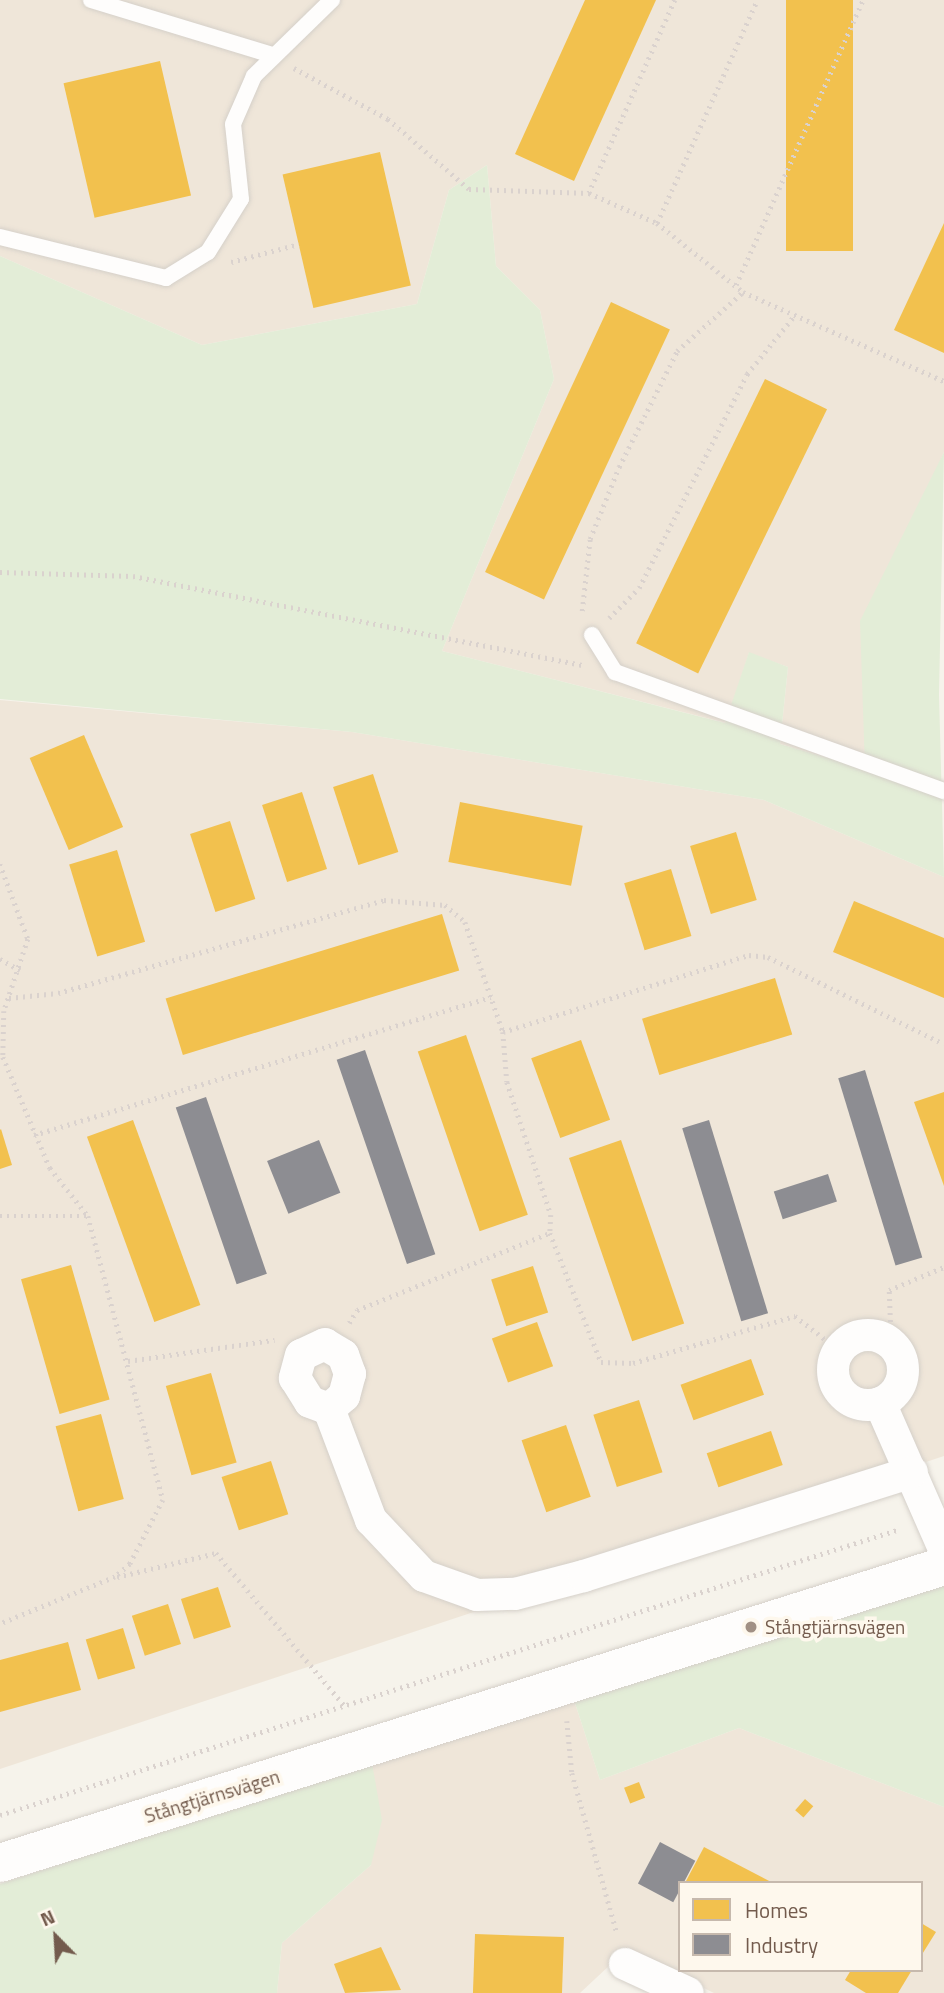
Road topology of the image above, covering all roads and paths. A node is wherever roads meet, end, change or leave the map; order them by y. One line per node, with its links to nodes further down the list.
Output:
1 (91, 0): 6 (lane)
2 (332, 0): 6 (lane)
3 (675, 0): 7 (path)
4 (757, 0): 8 (path)
5 (863, 0): 12 (path)
6 (272, 55): 7 (path); 11 (lane)
7 (589, 193): 8 (path)
8 (657, 223): 12 (path)
9 (0, 237): 11 (lane)
10 (299, 244): 11 (path)
11 (195, 260)
12 (736, 285): 13 (path)
13 (743, 292): 14 (path); 17 (path)
14 (795, 315): 15 (path); 17 (path)
15 (944, 381)
16 (0, 572): 18 (path)
17 (592, 635): 18 (lane)
18 (615, 672): 19 (lane)
19 (944, 791)
20 (0, 863): 22 (path)
21 (0, 959): 22 (path)
22 (20, 970): 24 (path)
23 (491, 997): 24 (path); 25 (path); 27 (path)
24 (9, 998): 27 (path)
25 (503, 1032): 26 (path); 30 (path)
26 (944, 1044)
27 (34, 1135): 29 (path)
28 (0, 1216): 29 (path)
29 (89, 1216): 36 (path)
30 (550, 1233): 33 (path); 34 (path)
31 (944, 1267): 32 (path)
32 (891, 1343): 34 (street); 37 (street)
33 (335, 1348): 35 (street); 38 (street)
34 (839, 1350): 37 (street)
35 (301, 1355): 36 (path); 38 (street)
36 (128, 1361): 43 (path)
37 (880, 1403): 39 (street)
38 (329, 1409): 39 (street)
39 (912, 1472): 40 (street)
40 (932, 1519): 41 (street); 45 (path)
41 (944, 1549)
42 (944, 1566): 46 (street, Stångtjärnsvägen)
43 (116, 1577): 44 (path); 47 (path)
44 (0, 1624)
45 (542, 1639): 46 (path); 47 (path)
46 (559, 1687): 49 (street, Stångtjärnsvägen); 50 (path)
47 (344, 1705): 48 (path)
48 (0, 1815)
49 (0, 1863)
50 (625, 1964): 51 (street)
51 (688, 1993)

